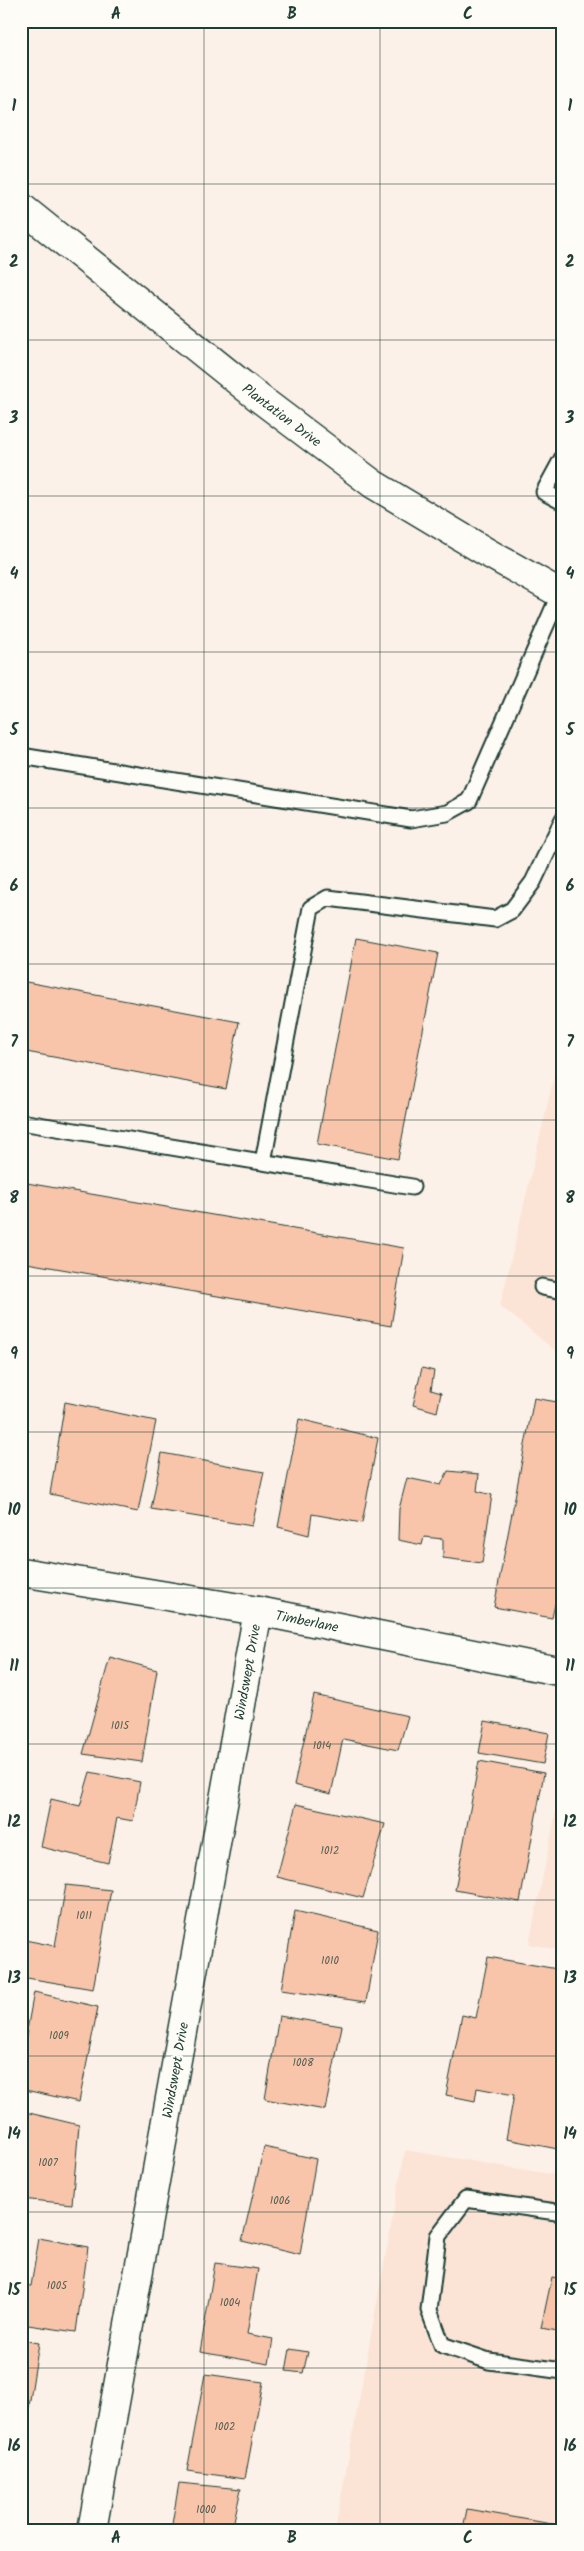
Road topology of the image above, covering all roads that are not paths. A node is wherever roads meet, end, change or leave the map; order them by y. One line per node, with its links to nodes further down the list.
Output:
1 (21, 207): 4 (street, Plantation Drive)
2 (563, 457): 3 (lane)
3 (563, 502)
4 (561, 594): 5 (lane)
5 (21, 756)
6 (563, 819): 8 (lane)
7 (21, 1122): 8 (lane)
8 (263, 1162): 9 (lane)
9 (412, 1187)
10 (542, 1287): 11 (lane)
11 (563, 1291)
12 (21, 1572): 13 (street, Timberlane)
13 (258, 1611): 14 (street, Timberlane); 17 (street, Windswept Drive)
14 (563, 1672)
15 (563, 2214): 16 (lane)
16 (563, 2371)
17 (92, 2530)

